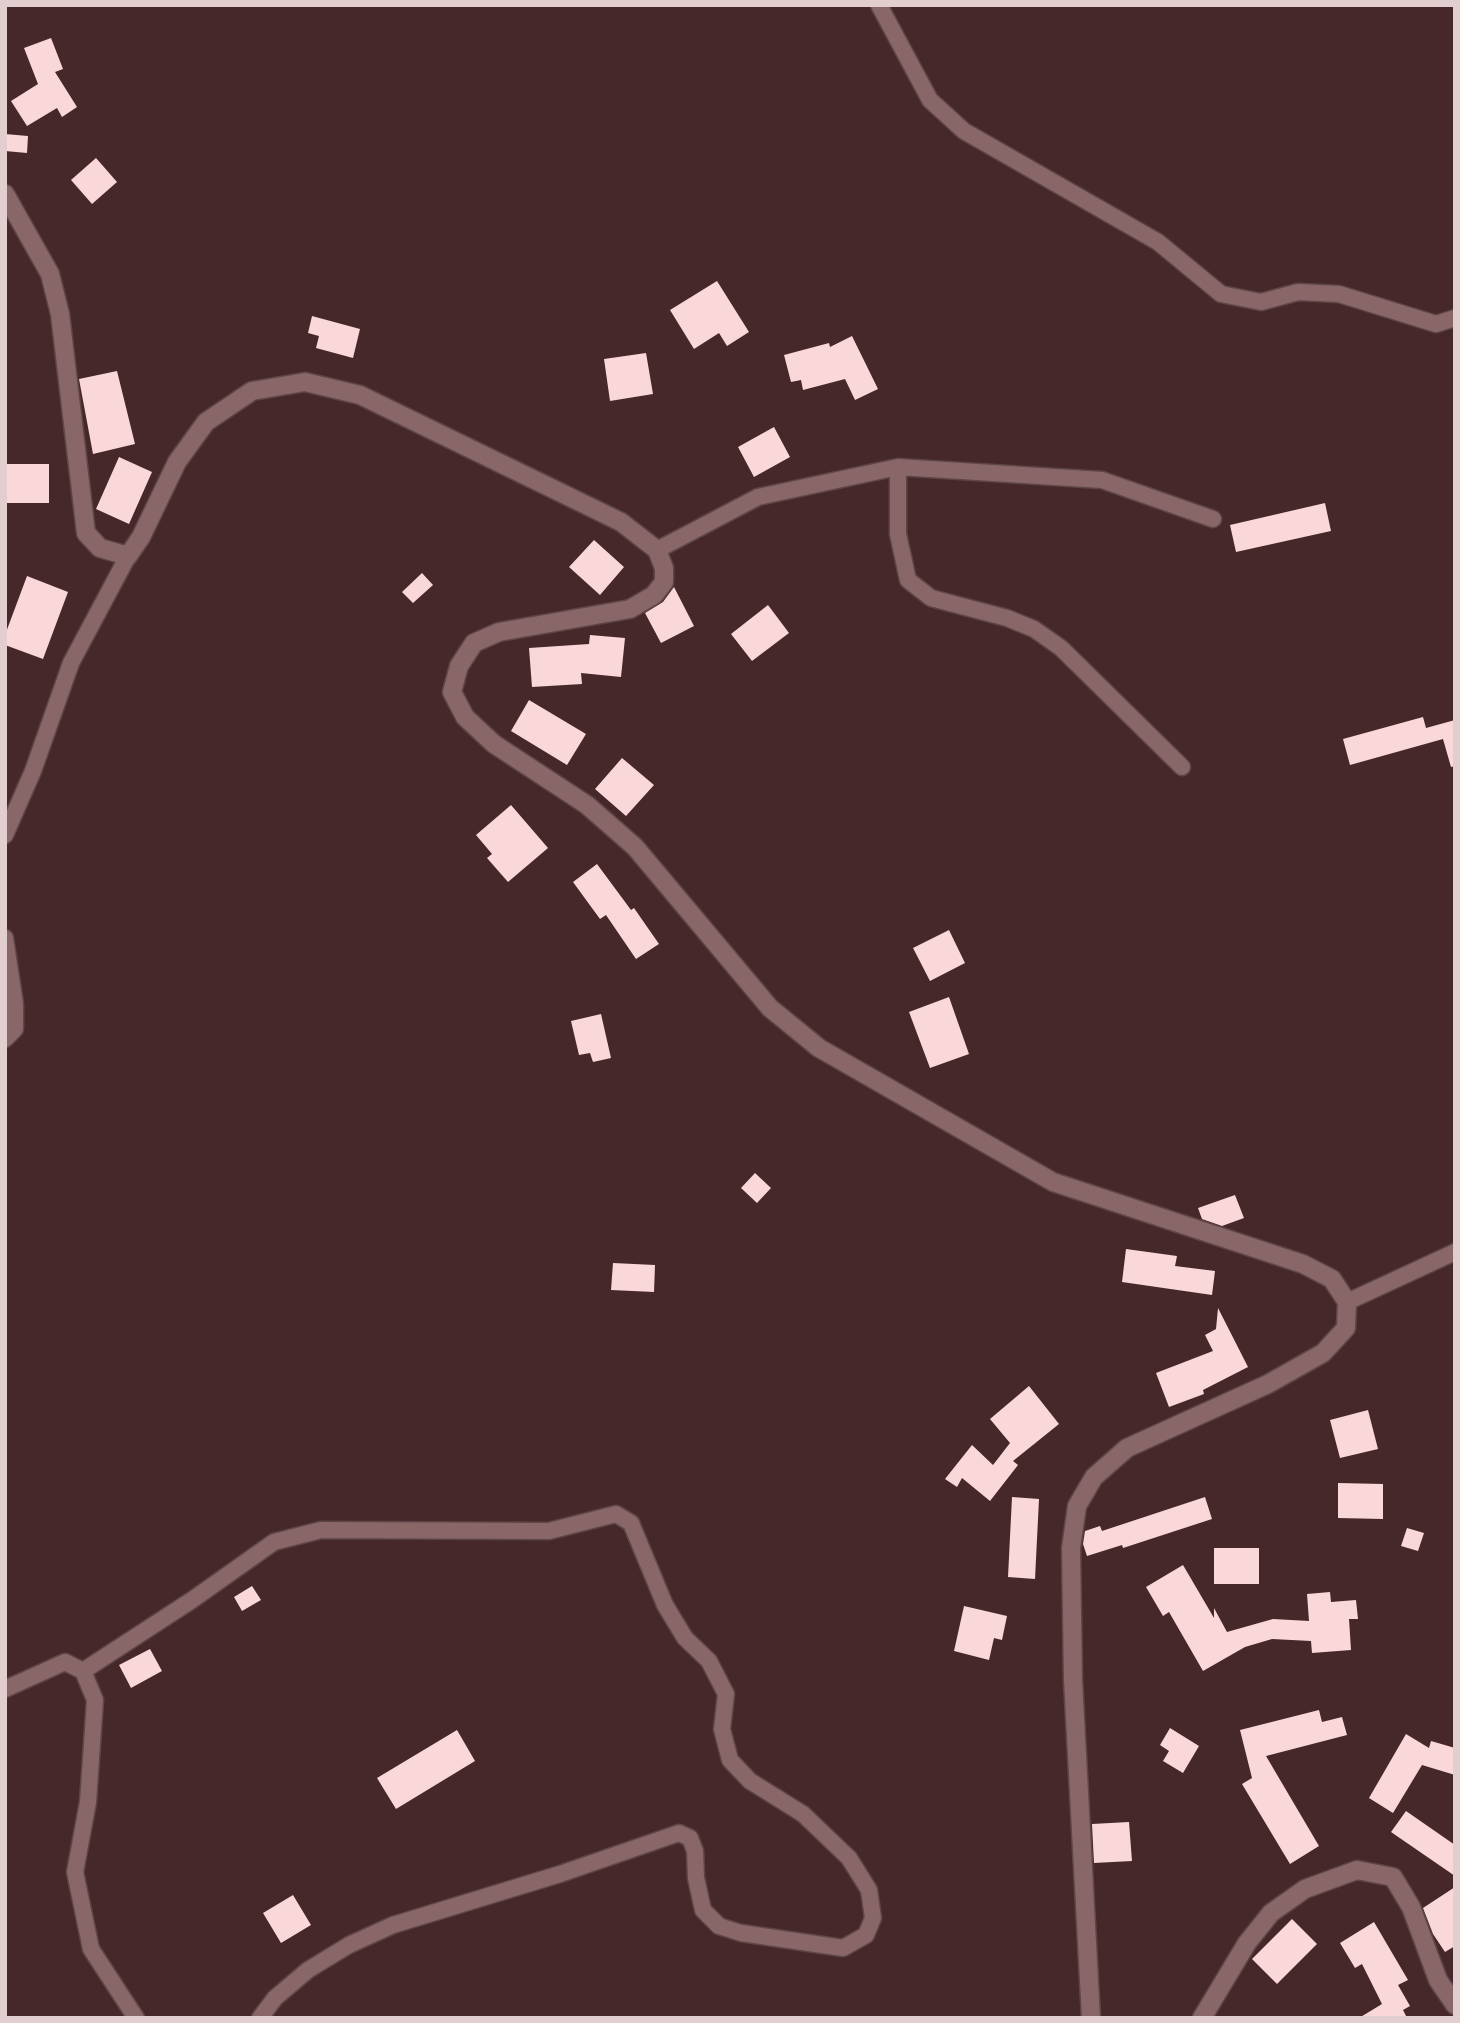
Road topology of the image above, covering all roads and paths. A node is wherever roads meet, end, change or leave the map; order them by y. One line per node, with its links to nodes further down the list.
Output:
1 (878, 5): 3 (street)
2 (5, 194): 7 (main road)
3 (1455, 318)
4 (898, 467): 5 (street); 6 (street); 8 (street)
5 (1213, 519)
6 (657, 550): 7 (main road); 13 (main road)
7 (128, 556): 9 (street)
8 (1182, 767)
9 (5, 835)
10 (5, 938): 11 (street)
11 (5, 1039)
12 (1455, 1252): 13 (street)
13 (1347, 1302): 19 (main road)
14 (83, 1671): 15 (street); 17 (street); 18 (street)
15 (5, 1689)
16 (1455, 2006): 20 (main road)
17 (136, 2018)
18 (260, 2018)
19 (1091, 2018)
20 (1202, 2018)

